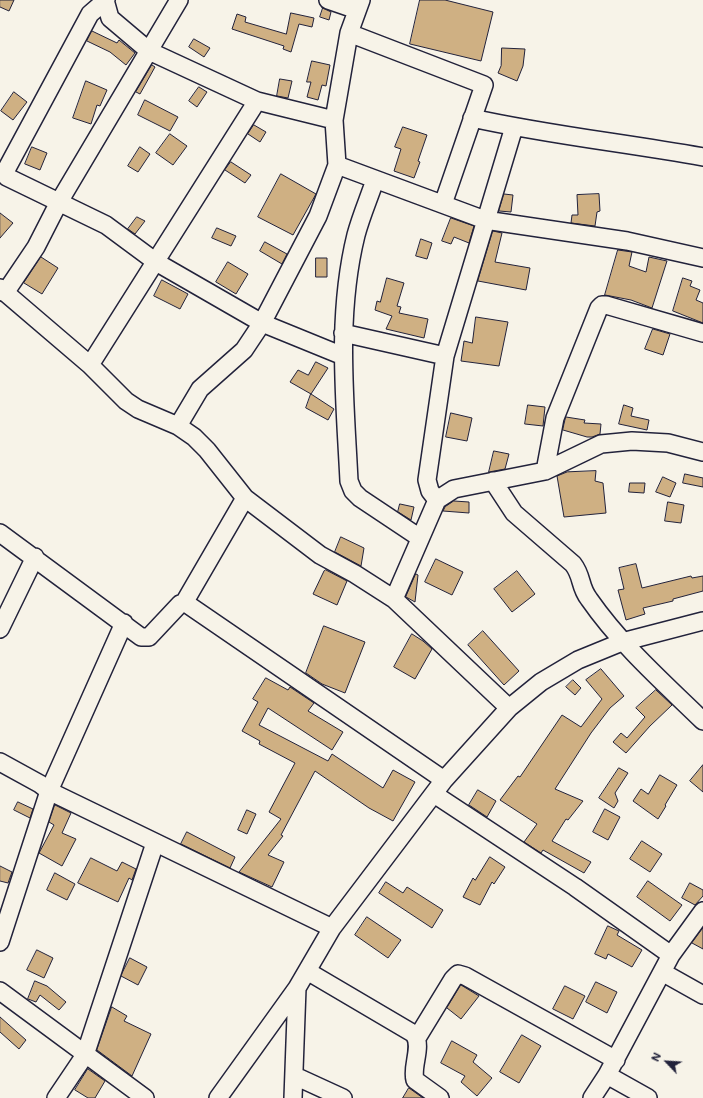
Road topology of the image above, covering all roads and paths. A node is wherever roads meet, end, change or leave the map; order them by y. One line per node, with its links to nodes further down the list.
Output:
1 (105, 0): 5 (street); 6 (street)
2 (179, 0): 8 (street)
3 (328, 0): 4 (street)
4 (359, 5): 7 (street)
5 (90, 14): 6 (street); 16 (street)
6 (110, 18): 8 (street)
7 (349, 33): 10 (street); 11 (street)
8 (149, 51): 9 (street); 16 (street)
9 (257, 101): 11 (street); 20 (street)
10 (472, 118): 12 (street); 17 (street)
11 (334, 120): 14 (street)
12 (514, 127): 13 (street); 18 (street)
13 (703, 157)
14 (337, 166): 15 (street); 22 (street)
15 (375, 180): 17 (street); 23 (street)
16 (59, 202): 20 (street); 21 (street)
17 (443, 204): 18 (street)
18 (485, 220): 19 (street); 26 (street)
19 (703, 258)
20 (156, 262): 22 (street); 27 (street)
21 (3, 291): 27 (street)
22 (262, 323): 25 (street); 28 (street)
23 (343, 333): 25 (street); 26 (street)
24 (703, 333): 30 (street)
25 (343, 356): 35 (street)
26 (445, 356): 33 (street)
27 (90, 366): 28 (street)
28 (178, 426): 32 (street)
29 (703, 452): 30 (street)
30 (545, 471): 31 (street)
31 (493, 481): 33 (street); 42 (street)
32 (245, 498): 37 (street); 38 (street)
33 (437, 500): 35 (street)
34 (0, 532): 36 (street)
35 (420, 538): 37 (street)
36 (35, 557): 40 (street); 41 (street)
37 (394, 599): 43 (street)
38 (184, 602): 40 (street); 46 (street)
39 (703, 621): 42 (street)
40 (124, 624): 47 (street)
41 (0, 629)
42 (622, 642): 43 (street); 44 (street)
43 (509, 708): 46 (street)
44 (703, 721)
45 (0, 762): 47 (street)
46 (444, 780): 48 (street)
47 (49, 791): 49 (street); 52 (street)
48 (434, 794): 51 (street); 53 (street)
49 (155, 843): 51 (street); 60 (street)
50 (703, 911): 53 (street)
51 (332, 928): 54 (street)
52 (0, 942)
53 (671, 954): 55 (street)
54 (306, 971): 56 (street); 59 (street)
55 (662, 972): 58 (street); 61 (street)
56 (297, 988): 63 (street); 66 (street)
57 (0, 991): 60 (street)
58 (703, 994)
59 (417, 1038): 61 (street); 69 (street)
60 (85, 1055): 64 (street); 65 (street)
61 (616, 1060): 62 (street)
62 (607, 1075): 70 (street); 71 (street)
63 (295, 1076): 67 (street); 68 (street)
64 (56, 1098)
65 (145, 1098)
66 (218, 1098)
67 (293, 1098)
68 (343, 1098)
69 (440, 1098)
70 (592, 1098)
71 (648, 1098)

